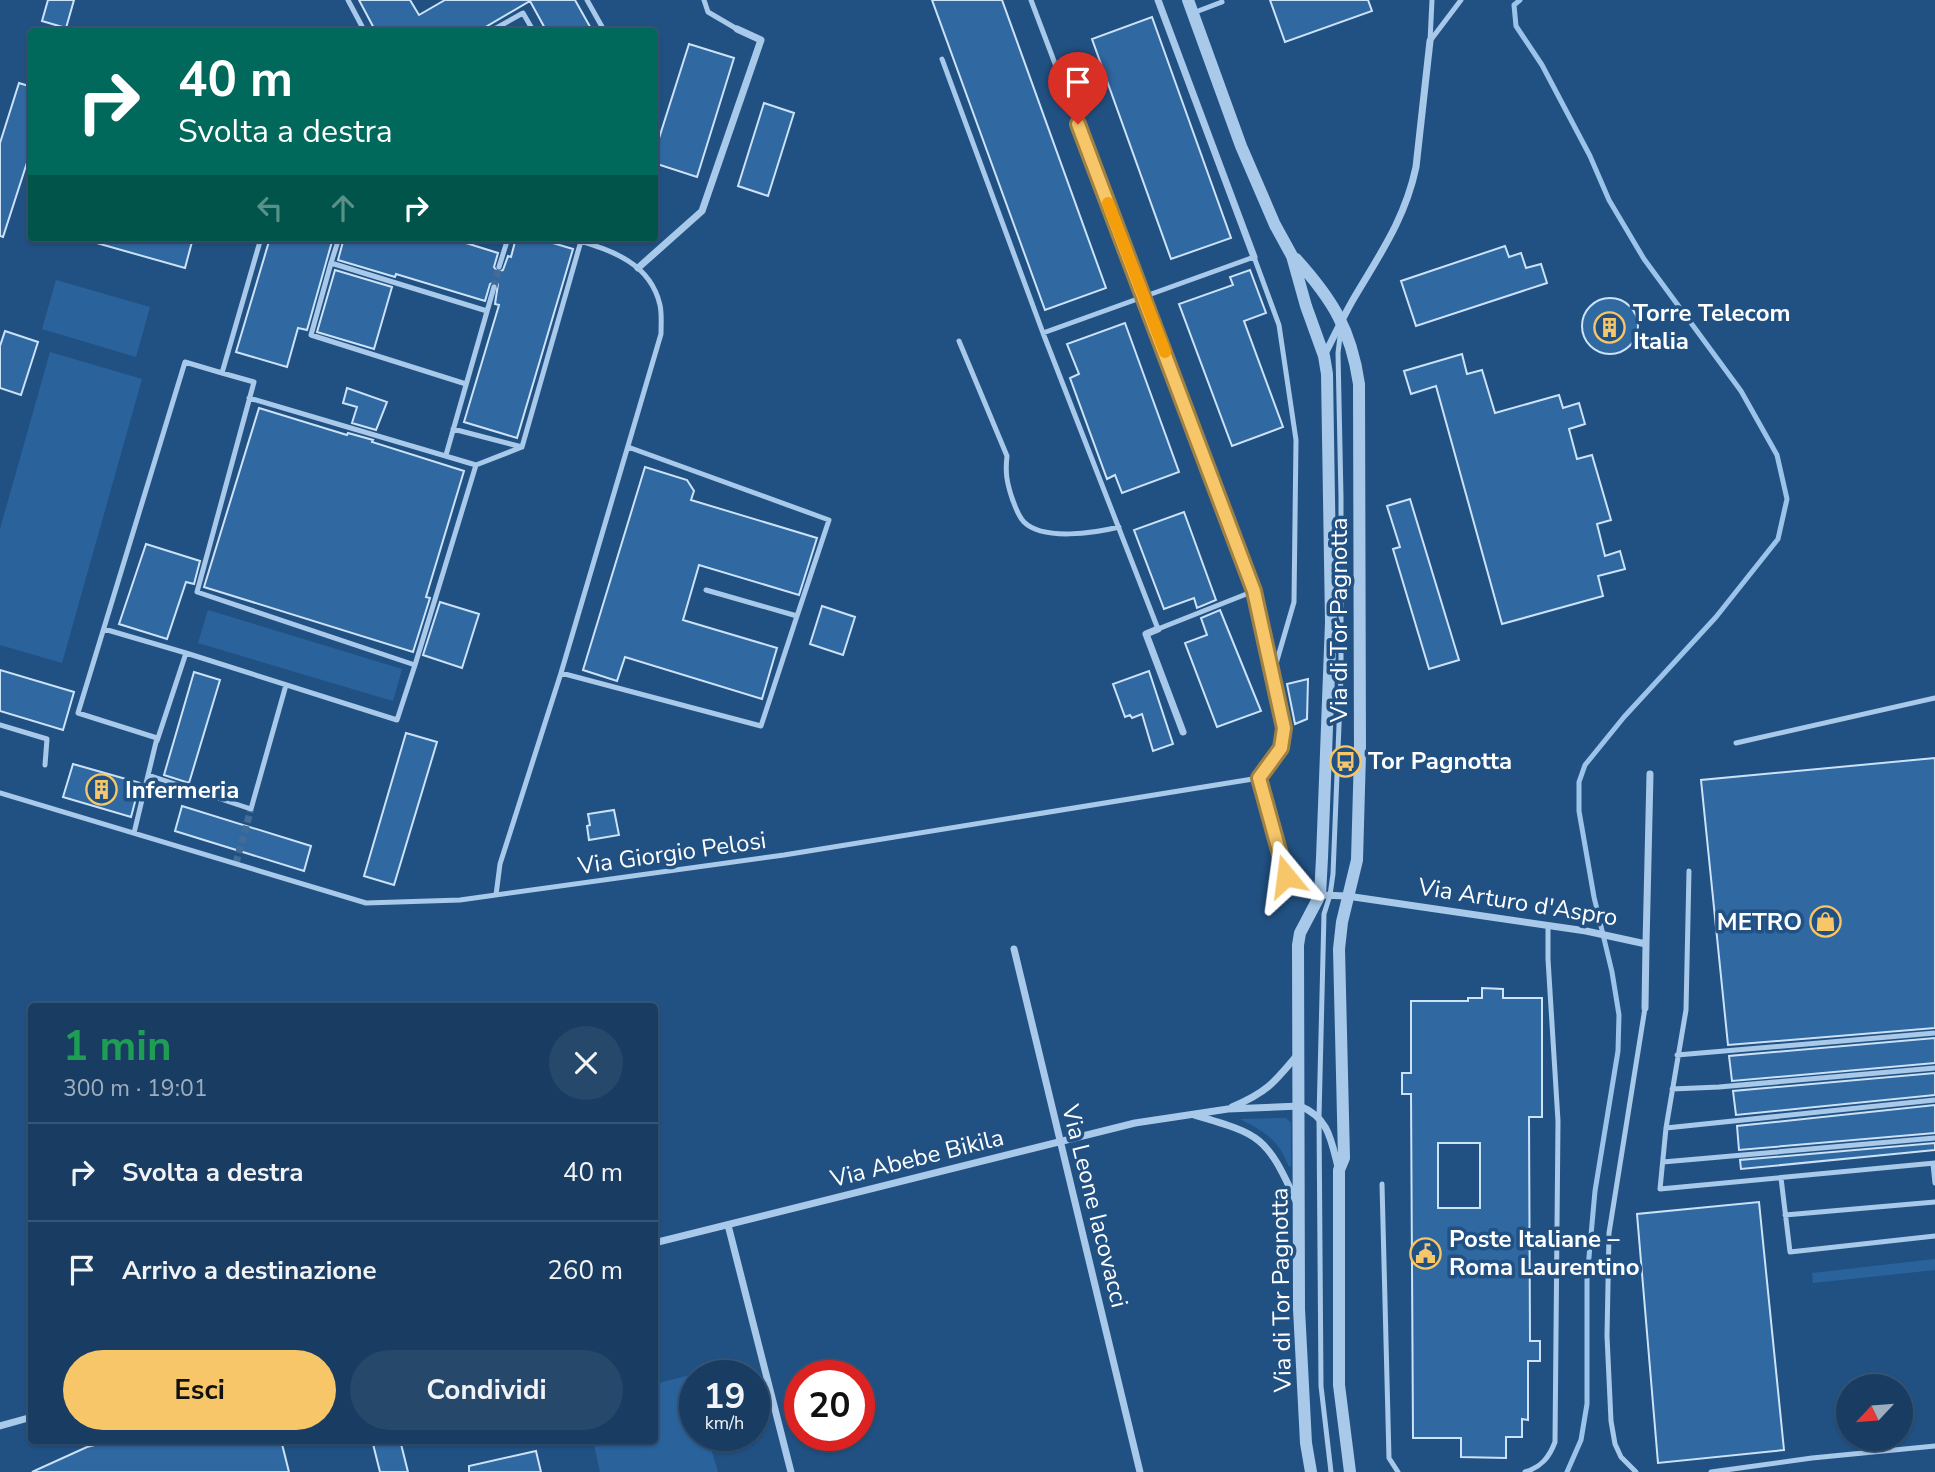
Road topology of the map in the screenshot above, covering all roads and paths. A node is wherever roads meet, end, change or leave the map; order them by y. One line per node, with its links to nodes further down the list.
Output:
1 (348, 0): 11 (lane)
2 (587, 0): 14 (lane)
3 (704, 0): 15 (lane)
4 (1031, 0): 29 (lane)
5 (1158, 0): 24 (street)
6 (1188, 0): 10 (street, Via di Tor Pagnotta)
7 (1433, 0): 16 (lane)
8 (1461, 0): 16 (lane)
9 (1223, 2): 10 (lane)
10 (1192, 13): 23 (street, Via di Tor Pagnotta)
11 (363, 28)
12 (496, 28): 13 (lane)
13 (532, 28)
14 (603, 28)
15 (737, 29): 27 (street)
16 (1430, 41): 31 (street)
17 (942, 59): 32 (lane)
18 (260, 242): 35 (lane)
19 (338, 242): 25 (lane)
20 (507, 242): 26 (lane)
21 (581, 242): 40 (lane)
22 (584, 242): 27 (lane)
23 (1292, 256): 31 (street, Via di Tor Pagnotta); 34 (street, Via di Tor Pagnotta)
24 (1254, 257): 29 (lane); 53 (lane)
25 (331, 263): 30 (lane); 37 (lane)
26 (499, 267)
27 (638, 268): 41 (lane)
28 (494, 287): 30 (lane)
29 (1144, 297): 32 (lane); 46 (lane)
30 (487, 310): 37 (lane)
31 (1342, 322): 34 (street); 36 (lane, Via di Tor Pagnotta); 70 (street, Via di Tor Pagnotta)
32 (1044, 333): 44 (lane)
33 (959, 341): 44 (lane)
34 (1324, 356): 36 (lane, Via di Tor Pagnotta); 69 (street, Via di Tor Pagnotta)
35 (222, 373): 38 (lane); 48 (lane)
36 (1340, 382): 69 (lane, Via di Tor Pagnotta)
37 (466, 384): 39 (lane)
38 (249, 398): 42 (lane); 51 (lane)
39 (453, 429): 40 (lane); 42 (lane)
40 (522, 447): 43 (lane)
41 (628, 447): 47 (lane); 52 (lane)
42 (446, 456): 43 (lane)
43 (476, 465): 51 (lane)
44 (1119, 527): 49 (lane)
45 (706, 590): 47 (lane)
46 (1254, 591): 49 (lane); 53 (lane)
47 (797, 616): 52 (lane)
48 (104, 629): 50 (lane); 58 (lane)
49 (1158, 629): 57 (street)
50 (186, 653): 54 (lane); 58 (lane)
51 (415, 665): 54 (lane)
52 (561, 673): 68 (lane)
53 (1273, 674): 63 (lane)
54 (286, 685): 62 (lane)
55 (1935, 698): 59 (lane)
56 (0, 725): 60 (lane)
57 (1183, 732)
58 (156, 741): 62 (lane)
59 (1736, 743)
60 (45, 765)
61 (1650, 774): 72 (street)
62 (148, 775): 65 (lane)
63 (1259, 778): 67 (lane); 68 (lane, Via Giorgio Pelosi)
64 (0, 793): 65 (lane, Via Giorgio Pelosi)
65 (134, 833): 68 (lane, Via Giorgio Pelosi)
66 (1689, 871): 77 (lane)
67 (1286, 876)
68 (496, 895)
69 (1325, 895): 70 (street, Via Arturo d'Aspro); 76 (street, Via di Tor Pagnotta); 84 (lane, Via di Tor Pagnotta)
70 (1347, 896): 71 (street, Via Arturo d'Aspro); 90 (street, Via di Tor Pagnotta)
71 (1548, 926): 72 (street, Via Arturo d'Aspro); 109 (lane)
72 (1646, 944): 74 (street, Via Arturo d'Aspro)
73 (1014, 949): 87 (street, Via Leone Iacovacci)
74 (1645, 1008): 110 (lane)
75 (1935, 1033): 77 (lane)
76 (1299, 1053): 81 (street, Via di Tor Pagnotta); 82 (street, Via Abebe Bikila)
77 (1677, 1055): 79 (lane)
78 (1935, 1068): 79 (lane)
79 (1672, 1089): 85 (lane)
80 (1935, 1100): 85 (lane)
81 (1300, 1106): 82 (street, Via Abebe Bikila); 84 (street); 95 (street, Via di Tor Pagnotta)
82 (1228, 1109): 83 (street, Via Abebe Bikila)
83 (1190, 1114): 87 (street, Via Abebe Bikila); 95 (street, Via Abebe Bikila)
84 (1319, 1117): 90 (street, Via di Tor Pagnotta); 106 (lane, Via di Tor Pagnotta)
85 (1666, 1128): 88 (lane)
86 (1935, 1138): 88 (lane)
87 (1059, 1141): 97 (street, Via Abebe Bikila); 104 (street, Via Leone Iacovacci)
88 (1663, 1162): 91 (lane)
89 (1934, 1163): 91 (lane); 92 (lane)
90 (1339, 1170): 107 (street, Via di Tor Pagnotta)
91 (1781, 1178): 96 (lane)
92 (1935, 1183)
93 (1382, 1184): 108 (lane)
94 (1935, 1202): 96 (lane)
95 (1300, 1209): 105 (street, Via di Tor Pagnotta)
96 (1785, 1215): 98 (lane)
97 (728, 1225): 99 (street, Via Abebe Bikila); 103 (street)
98 (1935, 1236)
99 (658, 1243)
100 (28, 1418): 101 (street)
101 (0, 1426)
102 (1935, 1446): 111 (lane)
103 (791, 1472)
104 (1140, 1472)
105 (1311, 1472)
106 (1331, 1472)
107 (1350, 1472)
108 (1398, 1472)
109 (1525, 1472)
110 (1636, 1472)
111 (1711, 1472)

